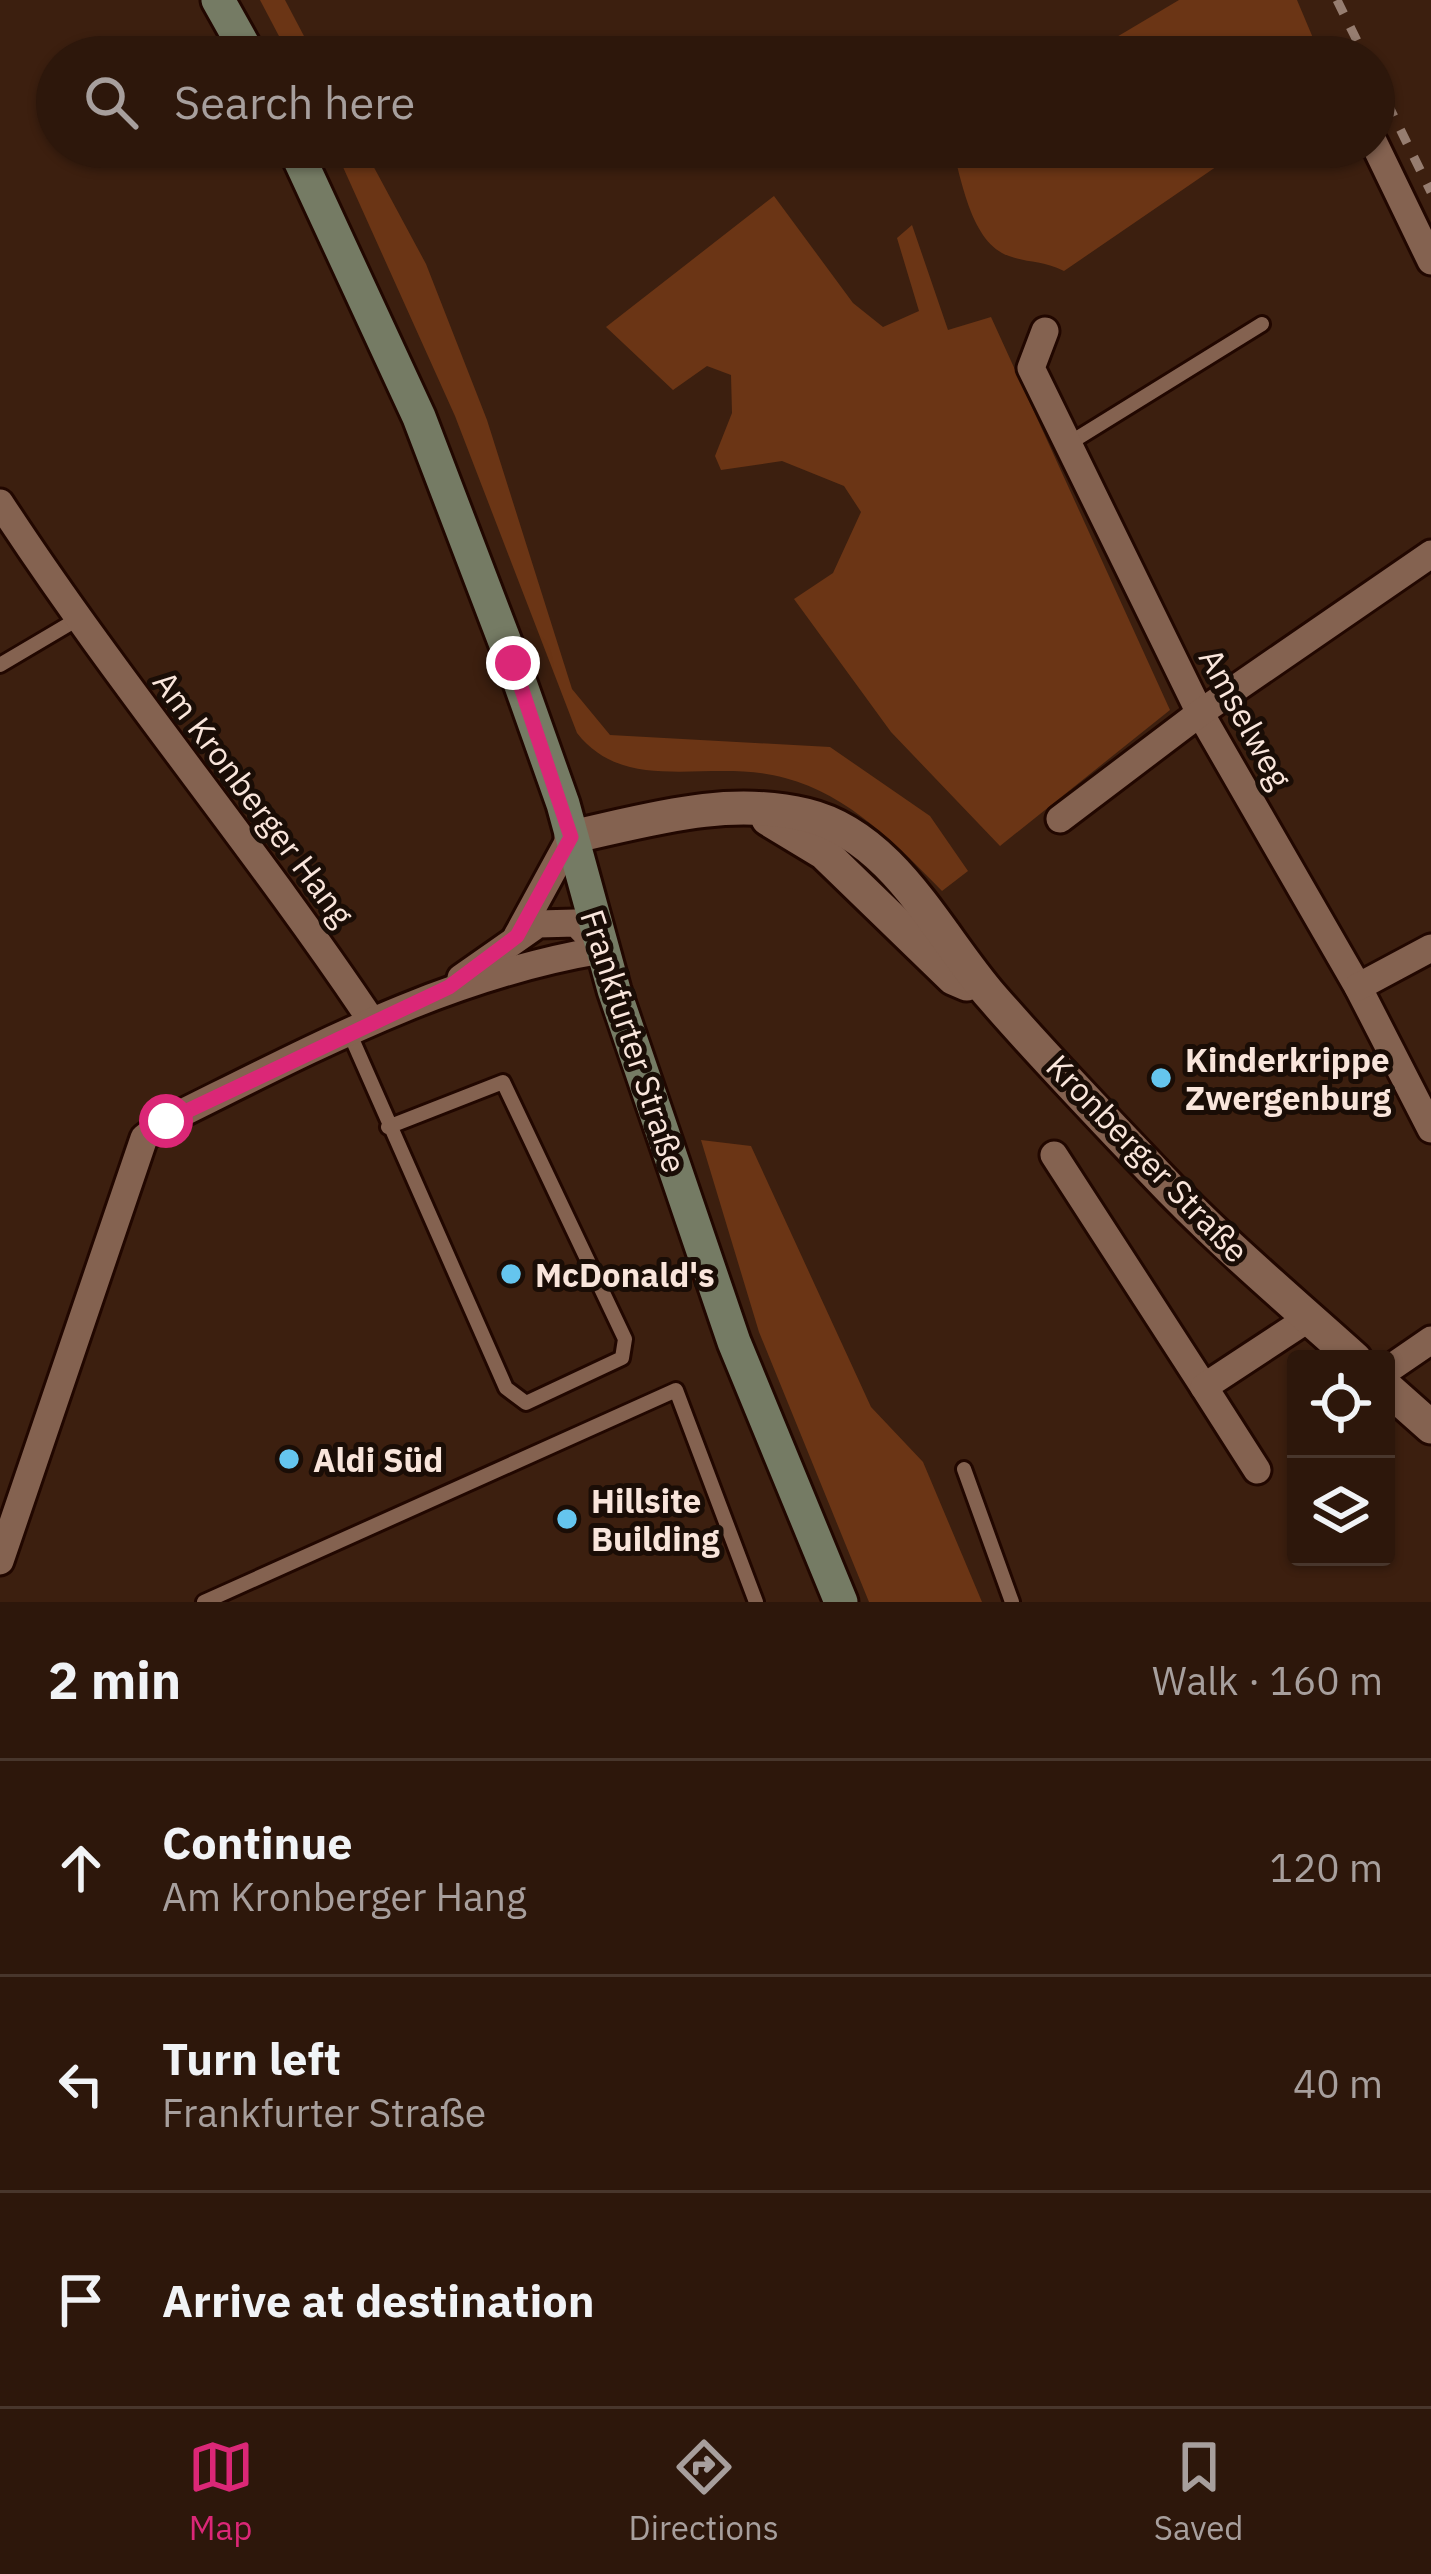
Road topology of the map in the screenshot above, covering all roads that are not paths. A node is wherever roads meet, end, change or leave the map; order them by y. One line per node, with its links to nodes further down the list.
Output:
1 (218, 0): 2 (main road)
2 (238, 36)
3 (304, 168): 15 (main road, Frankfurter Straße)
4 (1386, 168): 5 (street)
5 (1431, 261)
6 (1262, 324): 8 (lane)
7 (1045, 331): 8 (street, Amselweg)
8 (1068, 444): 13 (street, Amselweg)
9 (0, 503): 11 (street, Am Kronberger Hang)
10 (1431, 554): 13 (street)
11 (76, 620): 12 (lane); 21 (street, Am Kronberger Hang)
12 (0, 665)
13 (1200, 713): 14 (street); 20 (street, Amselweg)
14 (1060, 819)
15 (571, 837): 16 (street); 18 (main road, Frankfurter Straße); 25 (street, Kronberger Straße)
16 (517, 936): 18 (street); 19 (street)
17 (1431, 948): 20 (street)
18 (602, 950): 19 (street); 37 (main road, Frankfurter Straße)
19 (449, 987): 21 (street)
20 (1358, 987): 23 (street, Amselweg)
21 (360, 1026): 22 (lane); 34 (street)
22 (388, 1127): 22 (lane)
23 (1431, 1130)
24 (1054, 1155): 29 (street, Kronberger Straße)
25 (1309, 1318): 27 (street, Kronberger Straße); 29 (street)
26 (1431, 1340): 28 (street)
27 (1344, 1350)
28 (1395, 1365)
29 (1204, 1387): 33 (street, Kronberger Straße)
30 (1395, 1395): 31 (street)
31 (1431, 1427)
32 (964, 1469): 38 (lane)
33 (1258, 1471)
34 (0, 1561)
35 (204, 1602): 36 (lane)
36 (755, 1602)
37 (841, 1602)
38 (1012, 1602)

